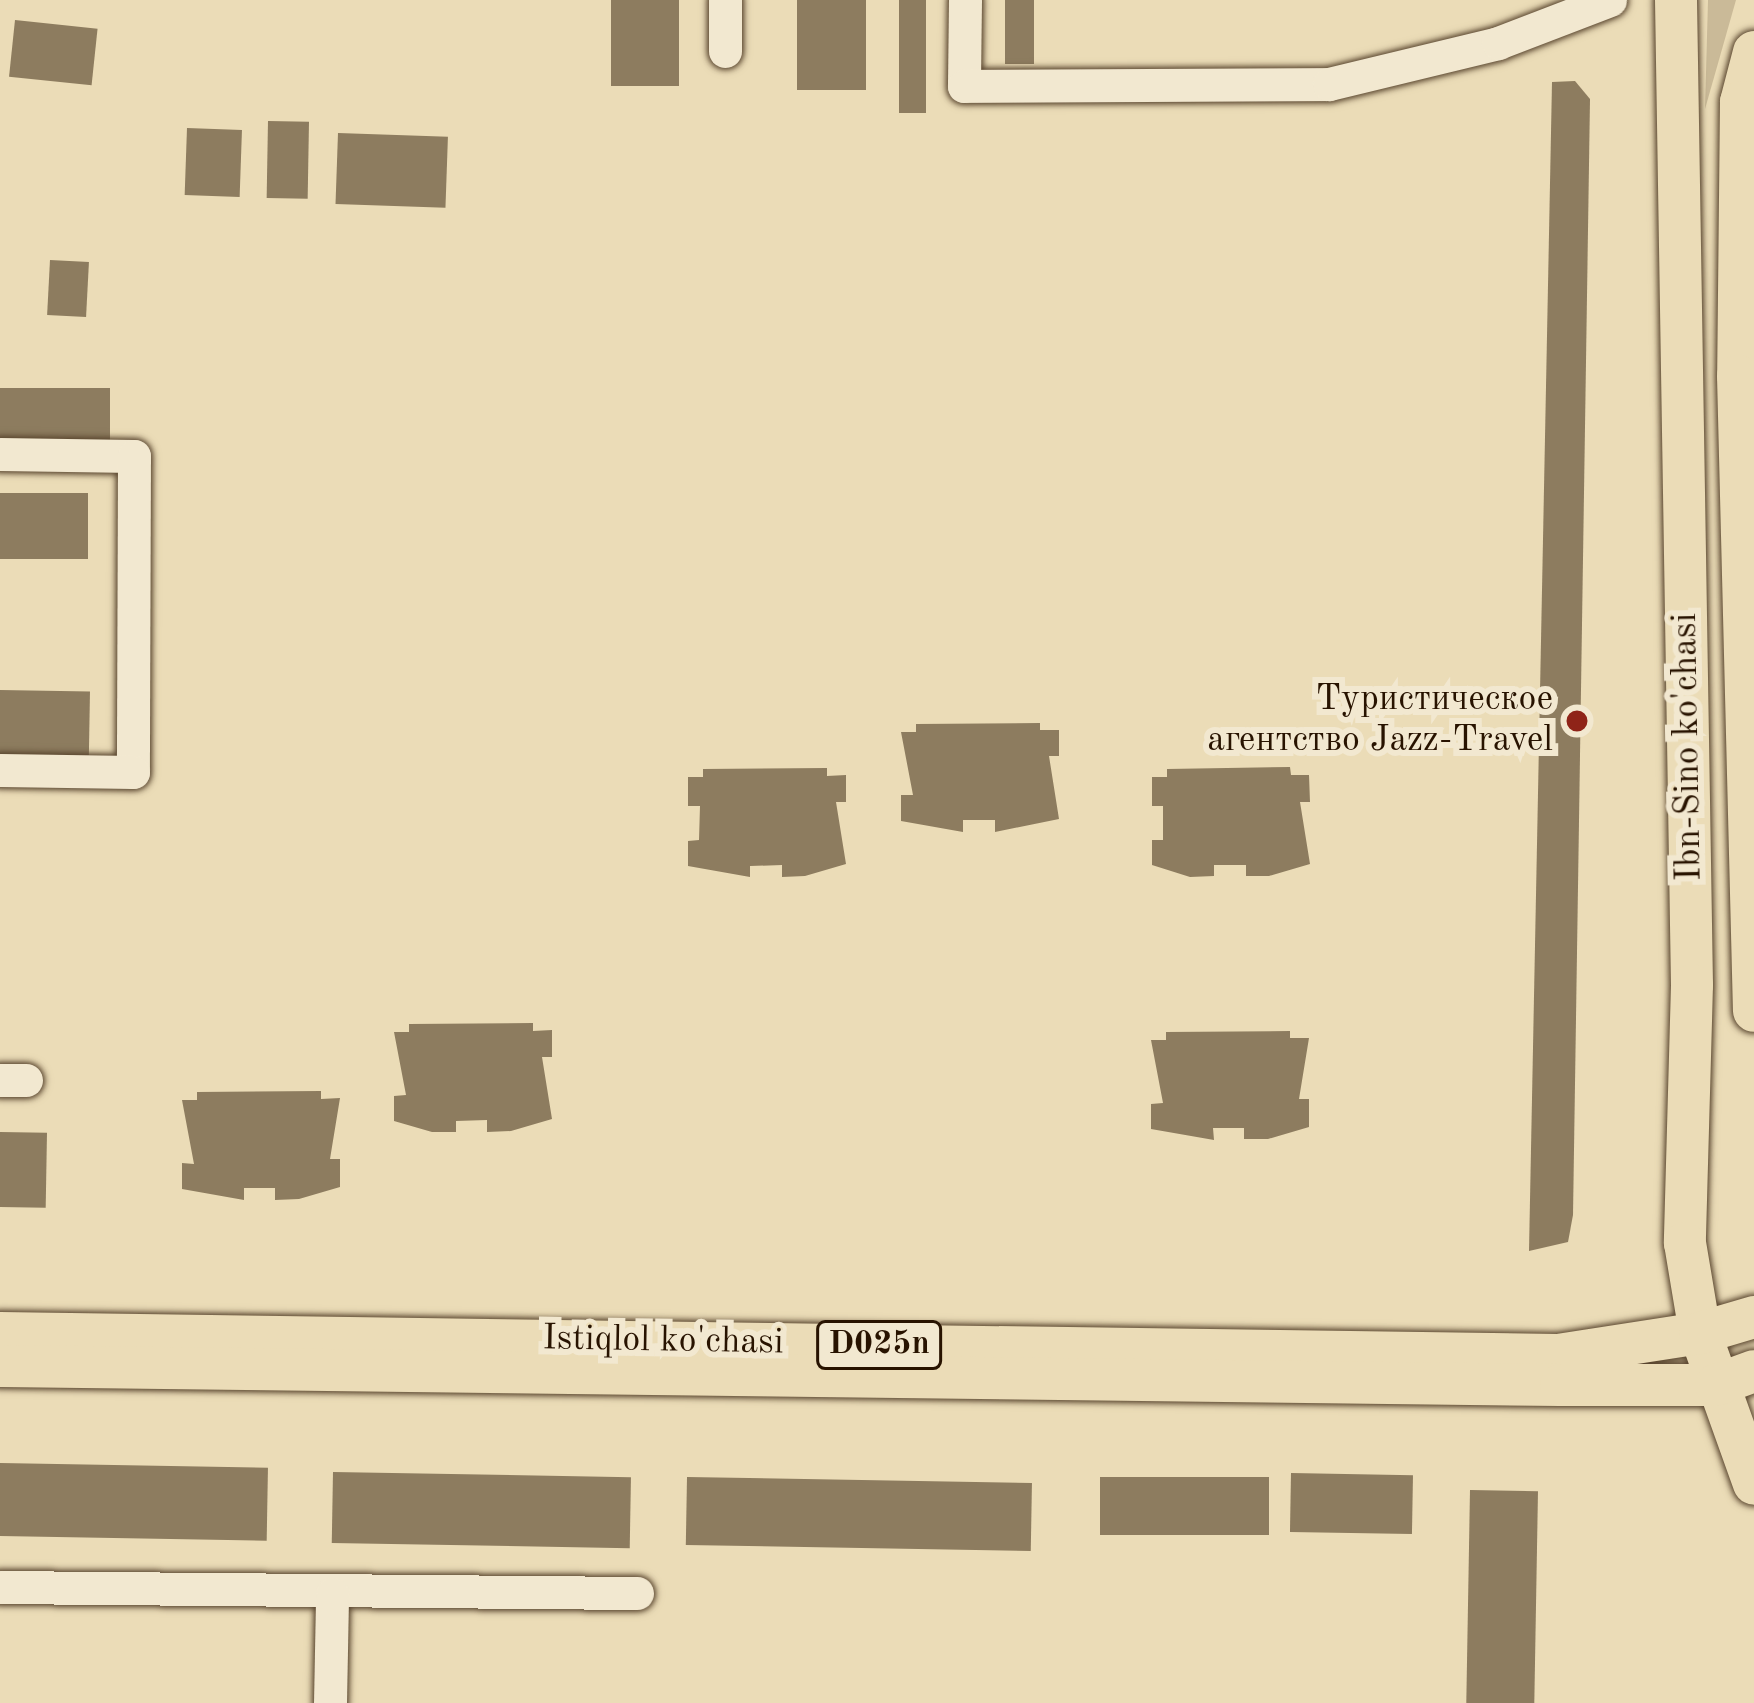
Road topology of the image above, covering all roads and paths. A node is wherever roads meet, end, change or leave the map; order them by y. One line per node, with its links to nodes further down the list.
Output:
1 (725, 0): 5 (street)
2 (965, 0): 3 (street)
3 (1610, 0)
4 (1676, 0): 13 (main road, Ibn-Sino ko'chasi)
5 (725, 51)
6 (1754, 52): 9 (main road, Ibn-Sino ko'chasi)
7 (0, 454): 8 (street)
8 (0, 770)
9 (1751, 856): 10 (main road, Ibn-Sino ko'chasi)
10 (1754, 1011)
11 (1754, 1317): 13 (main road, Istiqlol ko'chasi / D025n)
12 (0, 1333): 13 (main road, Istiqlol ko'chasi / D025n)
13 (1700, 1334): 15 (main road, Ibn-Sino ko'chasi)
14 (0, 1366): 15 (main road, Istiqlol ko'chasi / D025n)
15 (1735, 1378): 16 (main road, Ibn-Sino ko'chasi)
16 (1754, 1484)
17 (0, 1588): 19 (street)
18 (637, 1593): 19 (street)
19 (332, 1594): 20 (street)
20 (330, 1703)

